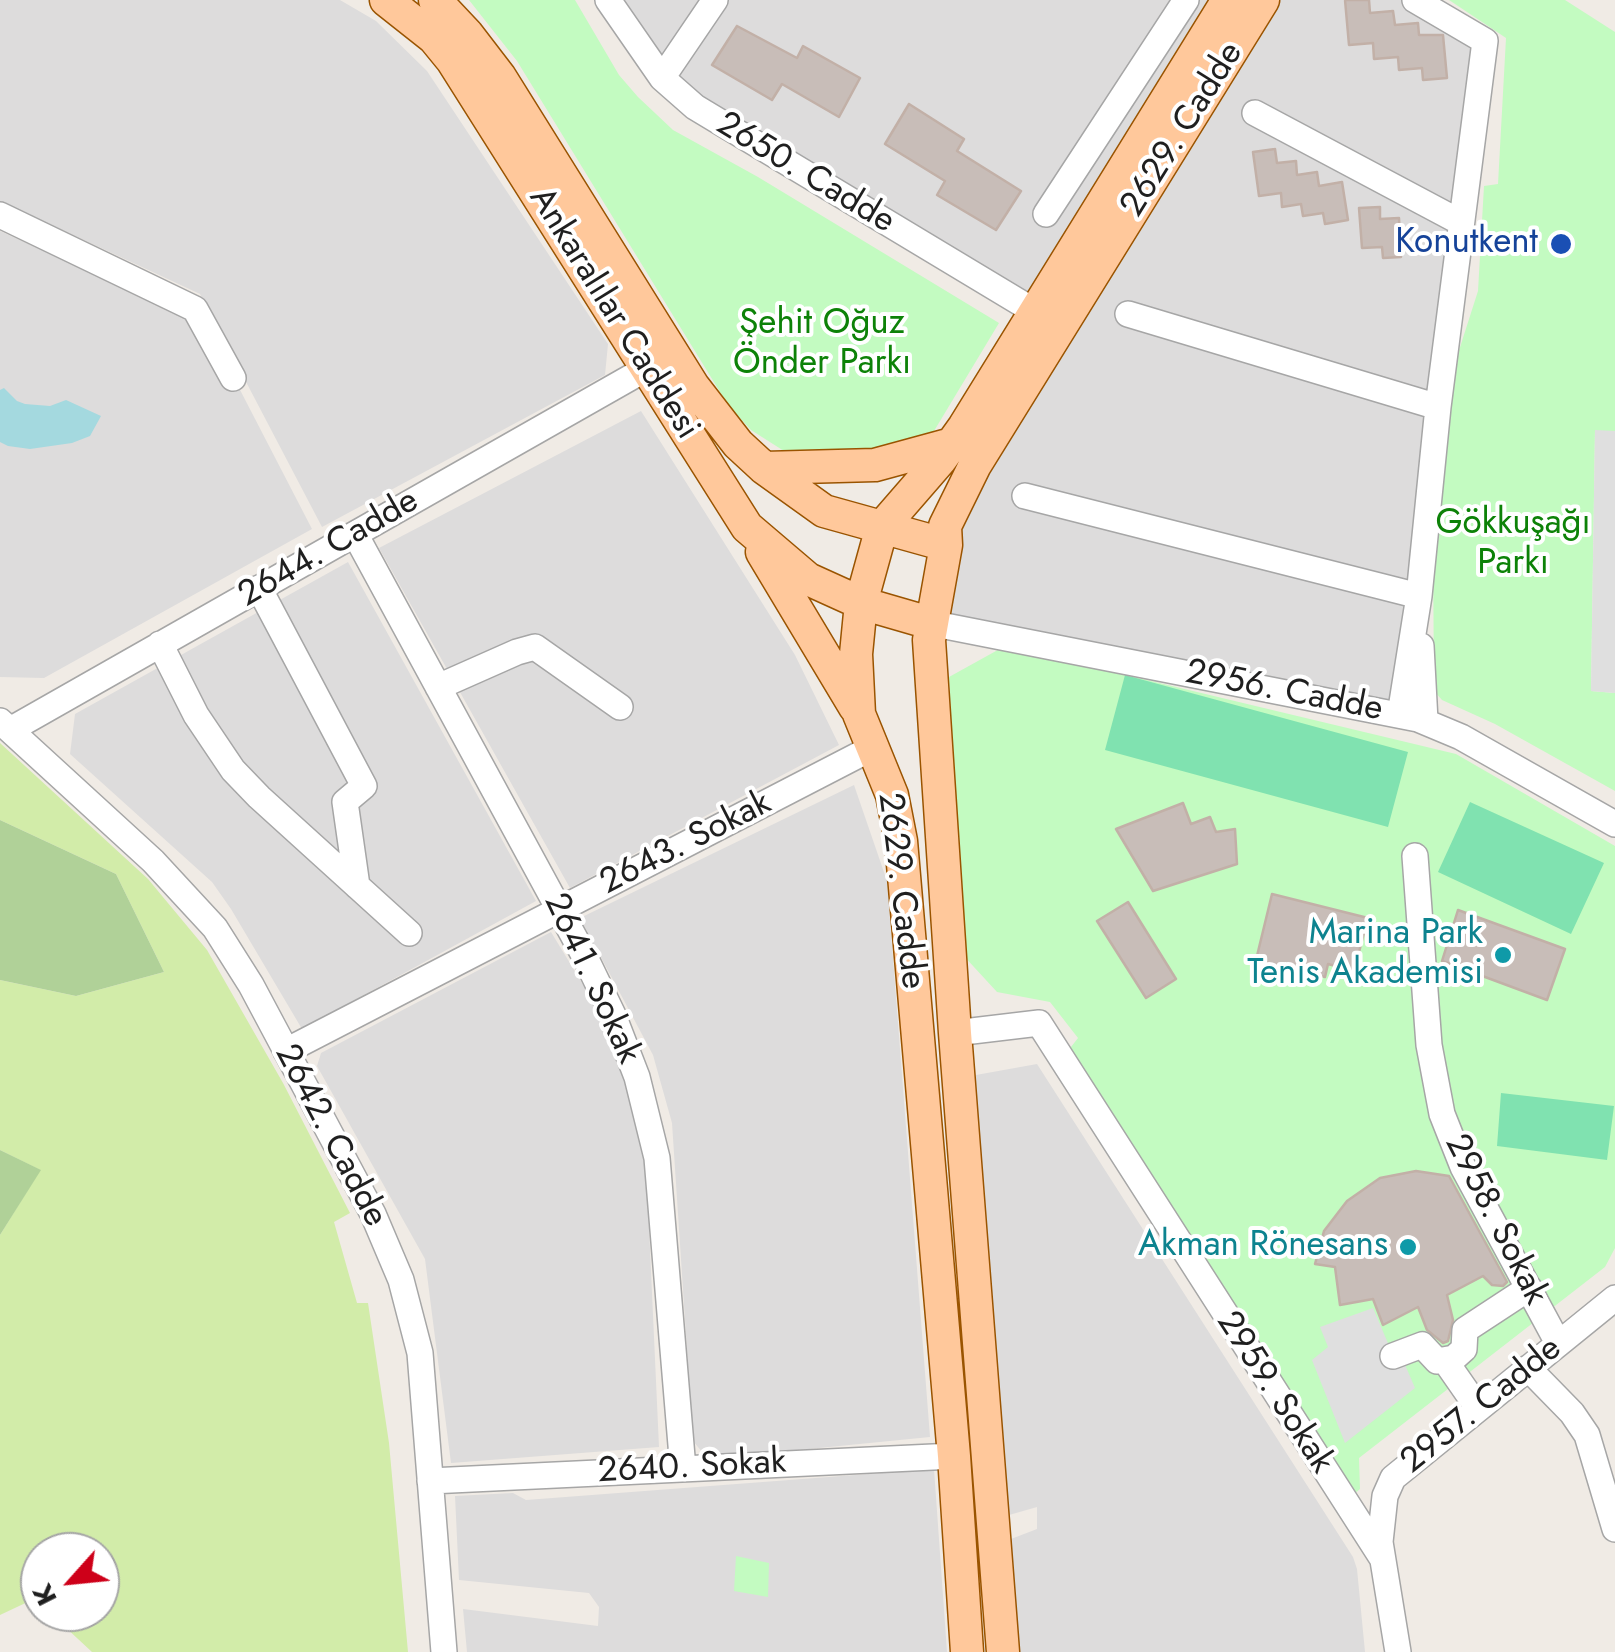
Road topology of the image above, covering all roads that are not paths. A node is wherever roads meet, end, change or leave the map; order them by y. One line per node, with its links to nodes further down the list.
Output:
1 (386, 0): 18 (main road, Ankaralılar Caddesi)
2 (435, 0): 22 (main road, Ankaralılar Caddesi)
3 (608, 0): 9 (street, 2650. Cadde)
4 (714, 0): 9 (street)
5 (1186, 0): 10 (street)
6 (1228, 0): 11 (main road, 2629. Cadde)
7 (1263, 0): 27 (main road, 2629. Cadde)
8 (1414, 0): 15 (street)
9 (662, 78): 16 (street, 2650. Cadde)
10 (1129, 88): 11 (street); 13 (street)
11 (1160, 109): 16 (main road, 2629. Cadde)
12 (1255, 114): 15 (street)
13 (1046, 214)
14 (0, 215): 19 (street)
15 (1460, 222): 20 (street)
16 (1034, 311): 21 (main road, 2629. Cadde)
17 (1128, 314): 20 (street)
18 (648, 368): 24 (main road, Ankaralılar Caddesi); 26 (street, 2644. Cadde)
19 (233, 378)
20 (1438, 406): 29 (street)
21 (952, 444): 22 (main road); 25 (main road, 2629. Cadde)
22 (764, 468): 25 (main road, Ankaralılar Caddesi)
23 (1026, 496): 29 (street)
24 (746, 527): 30 (main road, Ankaralılar Caddesi); 35 (main road)
25 (882, 527): 27 (main road, Ankaralılar Caddesi); 30 (main road, 2629. Cadde)
26 (354, 534): 28 (street, 2644. Cadde); 33 (street, 2641. Sokak)
27 (946, 545): 31 (main road, 2629. Cadde)
28 (259, 588): 32 (street, 2644. Cadde); 42 (street)
29 (1419, 596): 36 (street); 37 (street)
30 (861, 602): 31 (main road, Ankaralılar Caddesi); 35 (main road, 2629. Cadde)
31 (930, 624): 36 (street, 2956. Cadde); 45 (main road, 2629. Cadde)
32 (160, 644): 38 (street, 2644. Cadde); 42 (street)
33 (438, 687): 34 (street); 43 (street, 2641. Sokak)
34 (620, 707)
35 (859, 714): 39 (main road, 2629. Cadde)
36 (1400, 715): 37 (street, 2956. Cadde)
37 (1425, 722): 40 (street, 2956. Cadde)
38 (5, 725): 46 (street, 2642. Cadde)
39 (872, 748): 43 (street, 2643. Sokak); 54 (main road, 2629. Cadde)
40 (1615, 824)
41 (1416, 856): 47 (street, 2958. Sokak)
42 (357, 886): 44 (street)
43 (560, 909): 46 (street, 2643. Sokak); 55 (street, 2641. Sokak)
44 (409, 933)
45 (955, 1033): 58 (street, 2959. Sokak); 61 (main road, 2629. Cadde)
46 (286, 1051): 56 (street, 2642. Cadde)
47 (1529, 1288): 49 (street, 2958. Sokak); 51 (street)
48 (1615, 1298): 49 (street, 2957. Cadde)
49 (1558, 1343): 52 (street, 2957. Cadde)
50 (1393, 1356): 51 (street)
51 (1446, 1362): 53 (street)
52 (1528, 1368): 53 (street, 2957. Cadde); 57 (street)
53 (1478, 1408): 58 (street, 2957. Cadde)
54 (954, 1456): 55 (street, 2640. Sokak); 60 (main road, 2629. Cadde)
55 (683, 1469): 56 (street, 2640. Sokak)
56 (430, 1481): 59 (street, 2642. Cadde)
57 (1615, 1529)
58 (1382, 1558): 62 (street, 2957. Cadde)
59 (444, 1652)
60 (968, 1652)
61 (1003, 1652)
62 (1398, 1652)

